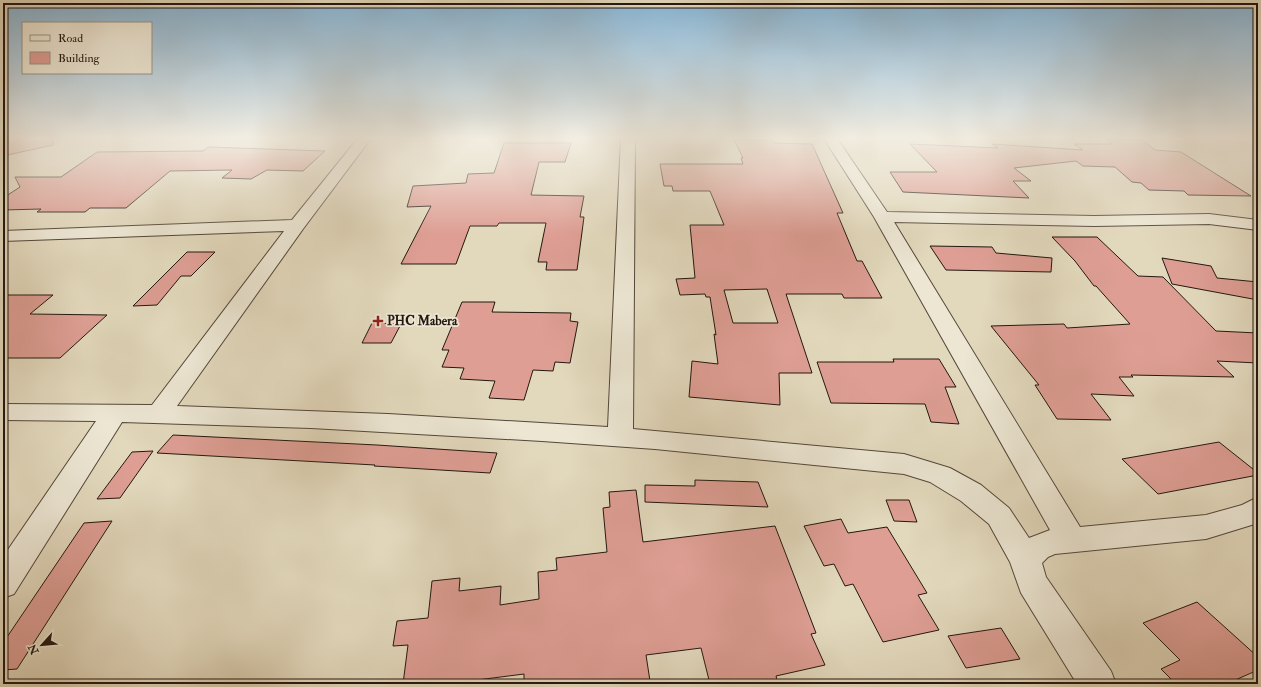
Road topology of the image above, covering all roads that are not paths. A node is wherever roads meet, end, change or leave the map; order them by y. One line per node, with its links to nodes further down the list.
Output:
1 (341, 169): 5 (street)
2 (627, 169): 11 (street)
3 (850, 169): 4 (street)
4 (882, 217): 6 (street); 13 (street)
5 (297, 225): 7 (street); 10 (street)
6 (1258, 225)
7 (3, 236)
8 (3, 412): 9 (street)
9 (115, 412): 10 (street); 15 (street)
10 (159, 413): 11 (street)
11 (620, 438): 14 (street)
12 (1258, 509): 13 (street)
13 (1070, 539): 14 (street)
14 (1025, 559): 16 (street)
15 (3, 584)
16 (1098, 684)

